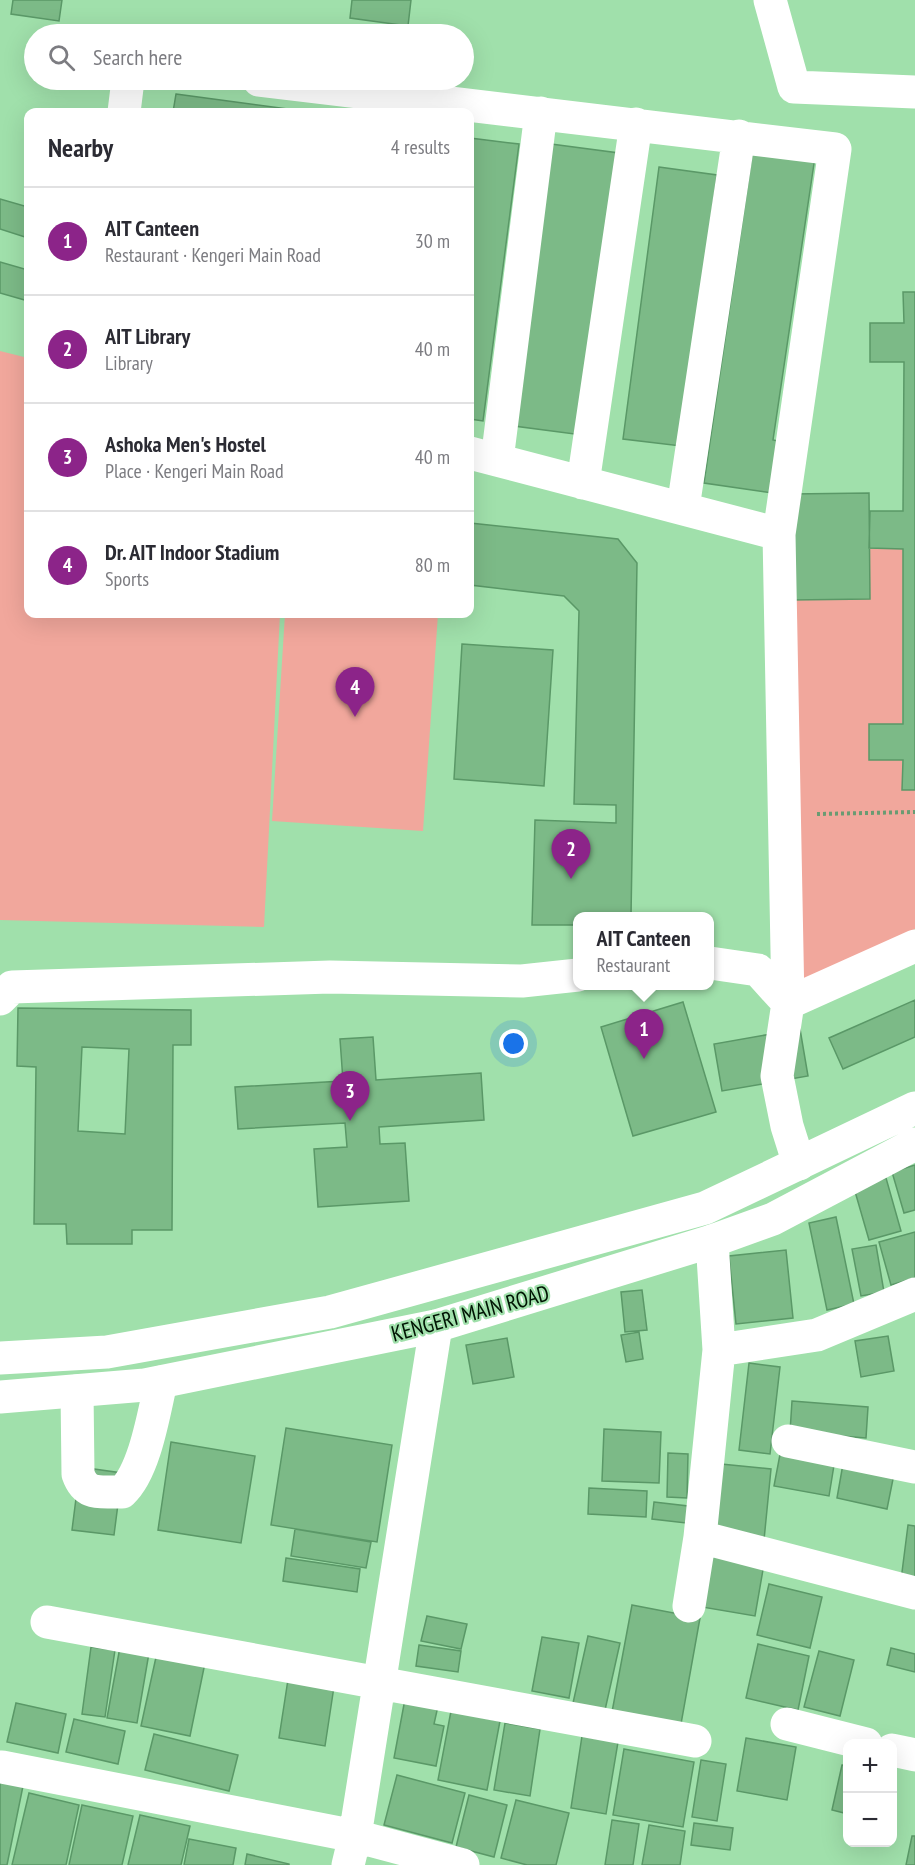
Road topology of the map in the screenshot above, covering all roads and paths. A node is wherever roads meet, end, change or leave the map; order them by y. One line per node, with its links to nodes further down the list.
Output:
1 (770, 0): 4 (street)
2 (127, 90): 7 (street)
3 (288, 90): 5 (street)
4 (915, 92)
5 (317, 100): 6 (street)
6 (427, 106): 8 (street)
7 (124, 108)
8 (460, 108)
9 (474, 109): 10 (street)
10 (541, 113): 11 (street); 13 (street)
11 (636, 124): 12 (street); 14 (street)
12 (739, 136): 15 (street); 16 (street)
13 (483, 456): 14 (street)
14 (584, 483): 15 (street)
15 (683, 508): 16 (street)
16 (778, 534): 18 (street)
17 (915, 812): 18 (path)
18 (785, 815): 23 (street)
19 (915, 946): 23 (street)
20 (714, 964): 23 (street)
21 (573, 976): 22 (street)
22 (0, 999)
23 (788, 1003): 26 (street)
24 (915, 1108): 26 (street, KENGERI MAIN ROAD)
25 (915, 1143): 28 (street, KENGERI MAIN ROAD)
26 (799, 1164): 27 (street, KENGERI MAIN ROAD)
27 (761, 1182): 28 (street); 33 (street, KENGERI MAIN ROAD)
28 (773, 1219): 29 (street, KENGERI MAIN ROAD)
29 (712, 1241): 31 (street, KENGERI MAIN ROAD); 32 (street)
30 (915, 1294): 32 (street)
31 (436, 1326): 34 (street, KENGERI MAIN ROAD); 43 (street)
32 (719, 1350): 39 (street)
33 (0, 1358)
34 (161, 1382): 35 (street, KENGERI MAIN ROAD); 35 (street)
35 (77, 1391): 36 (street, KENGERI MAIN ROAD)
36 (0, 1397)
37 (788, 1441): 38 (street)
38 (915, 1467)
39 (700, 1537): 40 (street); 41 (street)
40 (915, 1593)
41 (689, 1606)
42 (47, 1622): 43 (street)
43 (379, 1683): 46 (street); 50 (street)
44 (787, 1724): 45 (street)
45 (849, 1739)
46 (695, 1742)
47 (897, 1751): 48 (street)
48 (915, 1755)
49 (2, 1767): 50 (street)
50 (351, 1851): 51 (street)
51 (463, 1865)

